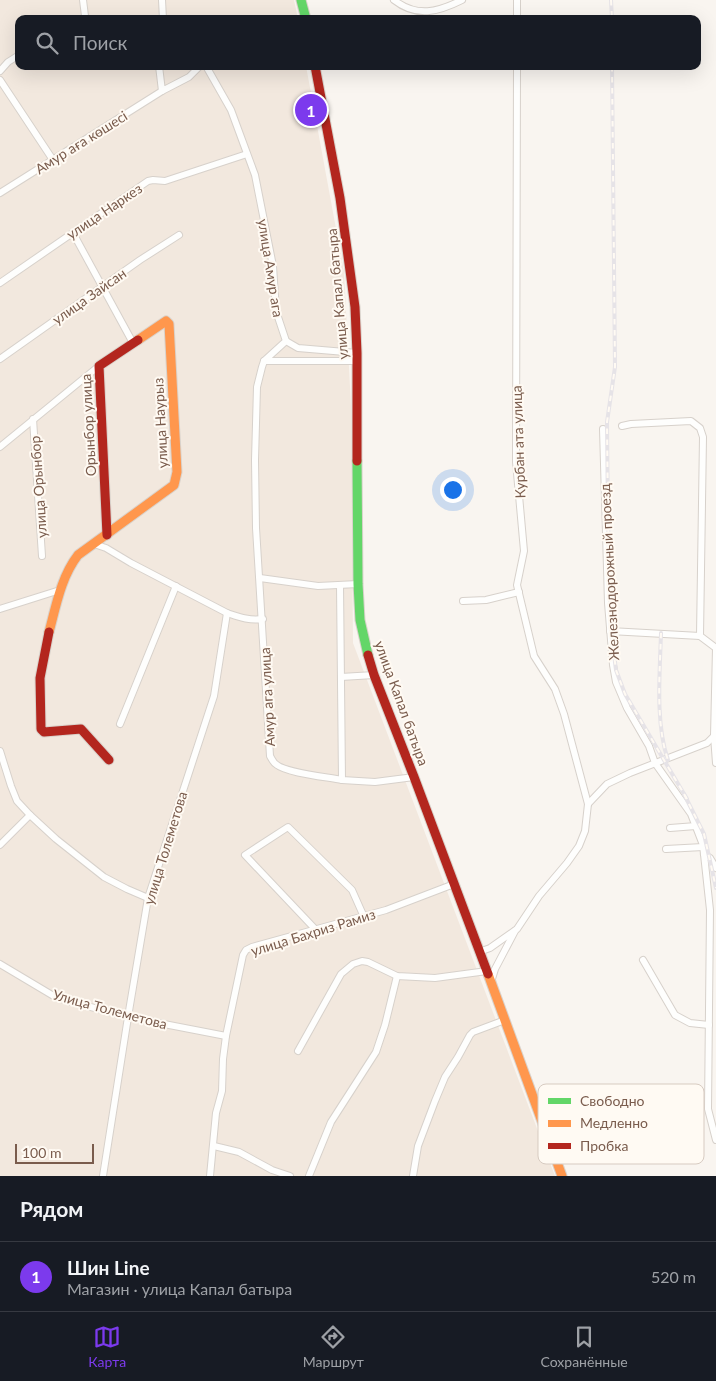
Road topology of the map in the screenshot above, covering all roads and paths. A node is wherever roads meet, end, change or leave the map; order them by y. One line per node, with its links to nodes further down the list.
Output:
1 (82, 0): 7 (street)
2 (162, 0): 8 (street)
3 (301, 0): 9 (main road)
4 (394, 0): 5 (street)
5 (462, 0)
6 (517, 0): 10 (street)
7 (86, 15)
8 (163, 15)
9 (303, 15)
10 (517, 15)
11 (15, 58): 17 (street)
12 (159, 70): 19 (street)
13 (196, 70): 19 (street, Амур аға көшесі)
14 (208, 70): 20 (street, улица Амур ага)
15 (316, 70): 30 (main road, улица Капал батыра)
16 (517, 70): 46 (street, Курбан ата улица)
17 (0, 72)
18 (0, 80): 21 (street)
19 (162, 91): 21 (street, Амур аға көшесі)
20 (247, 154): 23 (street, улица Наркез); 28 (street, улица Амур ага)
21 (53, 160): 22 (street, Амур аға көшесі)
22 (0, 193)
23 (73, 233): 25 (street, улица Наркез); 26 (street)
24 (179, 235): 26 (street, улица Зайсан)
25 (0, 284)
26 (103, 286): 29 (street); 31 (street, улица Зайсан)
27 (167, 321): 29 (main road, Орынбор улица); 38 (main road, улица Наурыз)
28 (286, 341): 30 (street); 32 (street)
29 (133, 343): 33 (main road, Орынбор улица)
30 (357, 357): 32 (street); 42 (main road, улица Капал батыра)
31 (0, 359)
32 (264, 361): 41 (street)
33 (99, 366): 34 (street, улица Орынбор); 38 (main road, Орынбор улица)
34 (33, 419): 37 (street, улица Орынбор); 40 (street, улица Орынбор)
35 (622, 426): 52 (street)
36 (603, 430): 51 (street, Железнодорожный проезд)
37 (0, 447)
38 (107, 535): 39 (main road, улица Наурыз)
39 (94, 544): 44 (street); 45 (main road, улица Наурыз)
40 (42, 556)
41 (260, 578): 43 (street); 50 (street)
42 (358, 584): 43 (street); 53 (main road, улица Капал батыра)
43 (340, 585): 54 (street)
44 (176, 586): 49 (street); 55 (street)
45 (60, 590): 48 (street); 58 (main road, улица Наурыз)
46 (519, 592): 47 (street); 63 (street, Курбан ата улица)
47 (463, 601)
48 (0, 609)
49 (227, 613): 50 (street); 72 (street, улица Толеметова)
50 (263, 619): 62 (street, Амур ага улица)
51 (610, 631): 52 (street); 59 (street, Железнодорожный проезд)
52 (700, 636): 56 (street)
53 (374, 674): 54 (street); 61 (main road, улица Капал батыра)
54 (341, 677): 62 (street)
55 (120, 724)
56 (714, 736): 59 (street); 60 (street)
57 (0, 751): 64 (street)
58 (109, 760)
59 (655, 763): 63 (street); 65 (street, Железнодорожный проезд)
60 (716, 763)
61 (414, 777): 62 (street, Амур ага улица); 71 (main road, улица Капал батыра)
62 (342, 780)
63 (588, 804): 74 (street)
64 (30, 815): 67 (street); 72 (street)
65 (696, 826): 66 (street); 69 (street, Железнодорожный проезд)
66 (670, 828)
67 (0, 845)
68 (666, 849): 69 (street)
69 (704, 850): 70 (street); 82 (street, Железнодорожный проезд)
70 (716, 868)
71 (454, 884): 73 (street, улица Бахриз Рамиз); 76 (main road, улица Капал батыра)
72 (148, 898): 83 (street, улица Толеметова)
73 (364, 916): 75 (street, улица Бахриз Рамиз); 75 (street)
74 (517, 928): 76 (street); 81 (street)
75 (316, 930): 86 (street, улица Бахриз Рамиз)
76 (479, 952): 79 (main road, улица Капал батыра)
77 (643, 960): 85 (street)
78 (0, 964): 83 (street, Улица Толеметова)
79 (487, 971): 80 (street); 81 (main road, улица Капал батыра)
80 (397, 976): 87 (street); 95 (street)
81 (491, 982): 84 (main road, улица Капал батыра)
82 (712, 1010): 85 (street, Железнодорожный проезд)
83 (128, 1017): 86 (street, Улица Толеметова); 92 (street, улица Толеметова)
84 (505, 1020): 88 (main road, улица Капал батыра); 96 (street)
85 (709, 1025): 89 (street, Железнодорожный проезд)
86 (226, 1036): 90 (street, улица Бахриз Рамиз)
87 (298, 1051)
88 (538, 1110)
89 (716, 1140)
90 (214, 1146): 93 (street, улица Бахриз Рамиз); 94 (street)
91 (558, 1164): 97 (main road, улица Капал батыра)
92 (103, 1176)
93 (210, 1176)
94 (290, 1176)
95 (309, 1176)
96 (413, 1176)
97 (562, 1176)

